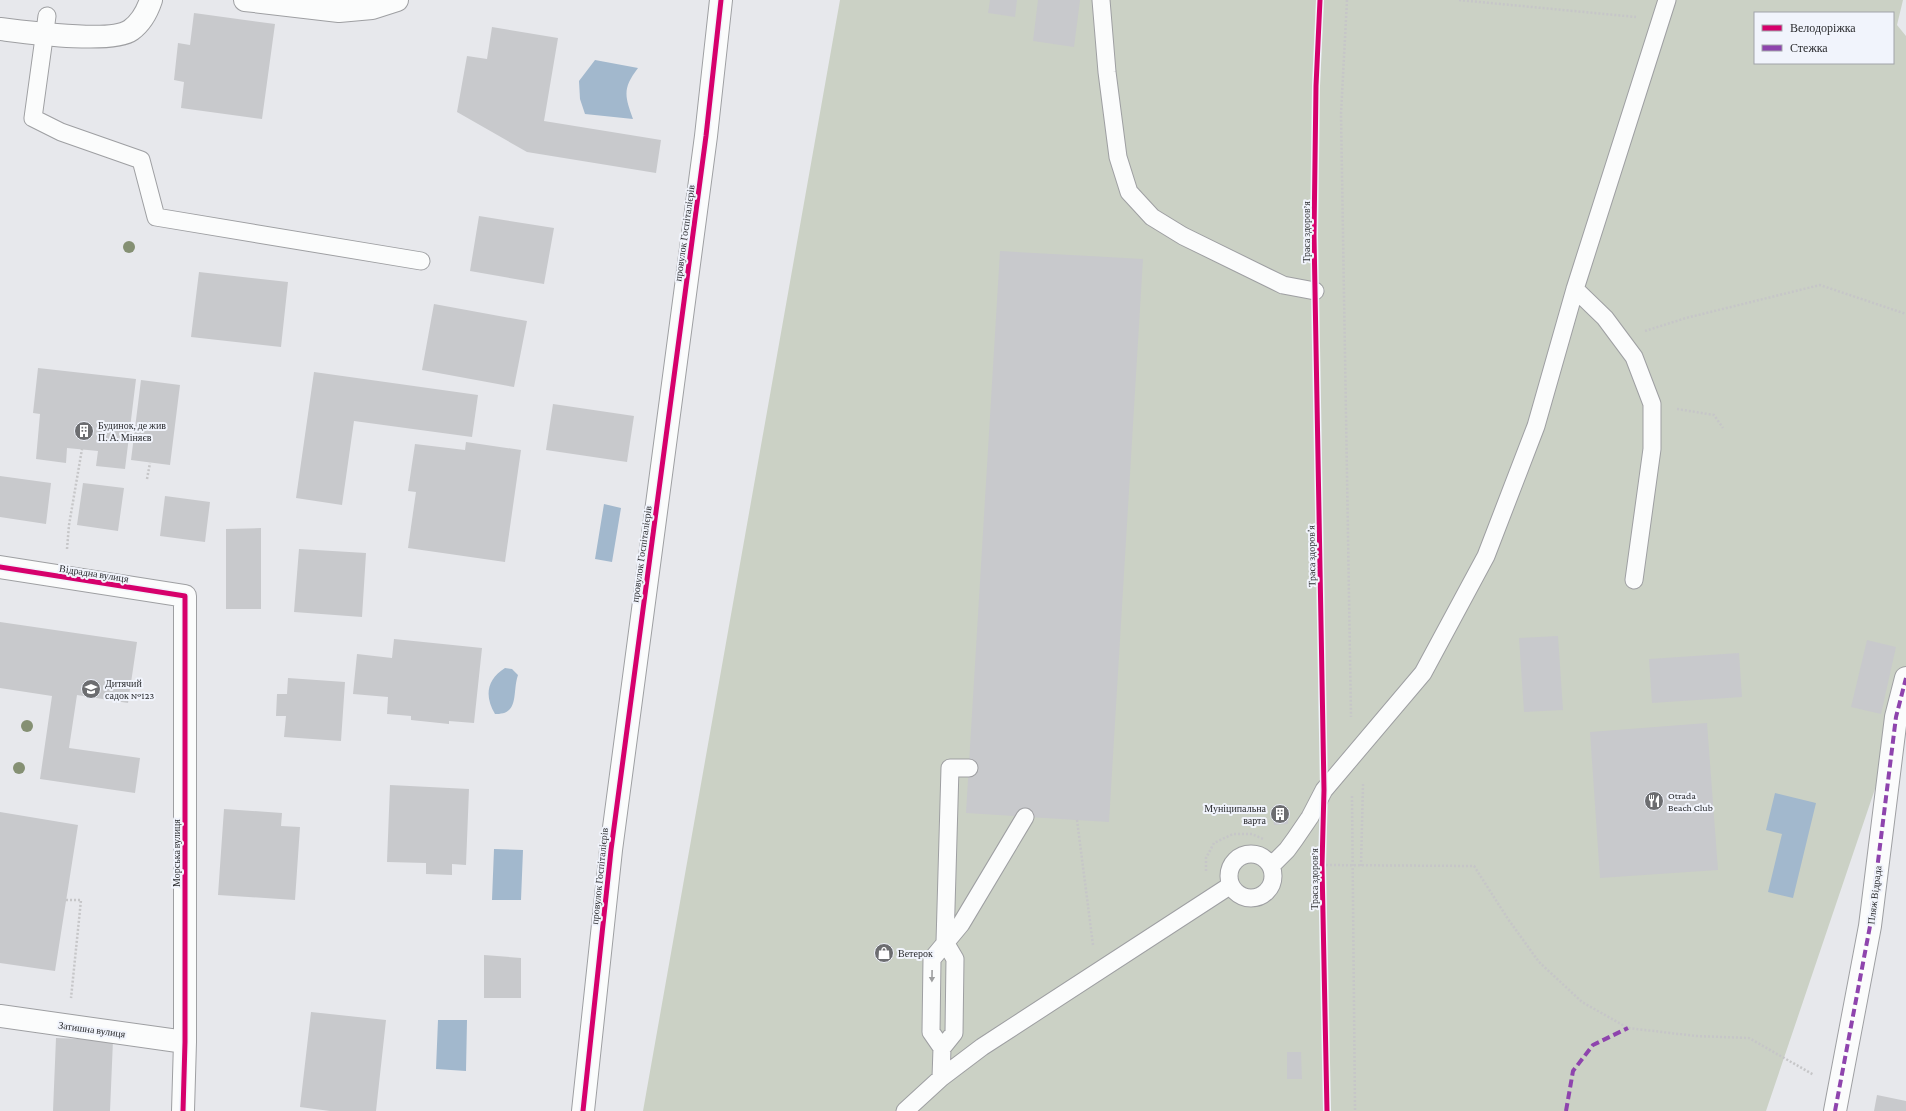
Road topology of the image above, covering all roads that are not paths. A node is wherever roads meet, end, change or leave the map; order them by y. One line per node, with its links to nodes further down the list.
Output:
1 (151, 0): 7 (street)
2 (245, 0): 3 (street)
3 (397, 0)
4 (722, 0): 26 (street, провулок Госпіталієрів)
5 (1101, 0): 11 (lane)
6 (1667, 0): 10 (lane)
7 (45, 26): 8 (street); 9 (lane)
8 (0, 29)
9 (421, 261)
10 (1575, 289): 13 (lane); 18 (lane)
11 (1315, 291)
12 (0, 568): 14 (street, Відрадна вулиця)
13 (1634, 580)
14 (185, 596): 22 (street, Морська вулиця)
15 (1906, 678): 28 (street, Пляж Відрада)
16 (969, 768): 20 (lane)
17 (1025, 817): 20 (lane)
18 (1271, 866): 19 (lane); 19 (lane)
19 (1231, 885): 24 (lane)
20 (945, 942): 23 (lane); 23 (lane, one-way to 23)
21 (0, 1016): 22 (street, Затишна вулиця)
22 (185, 1042): 25 (street, Морська вулиця)
23 (942, 1048): 24 (lane)
24 (941, 1078): 27 (lane)
25 (183, 1111)
26 (583, 1111)
27 (905, 1111)
28 (1835, 1111)

